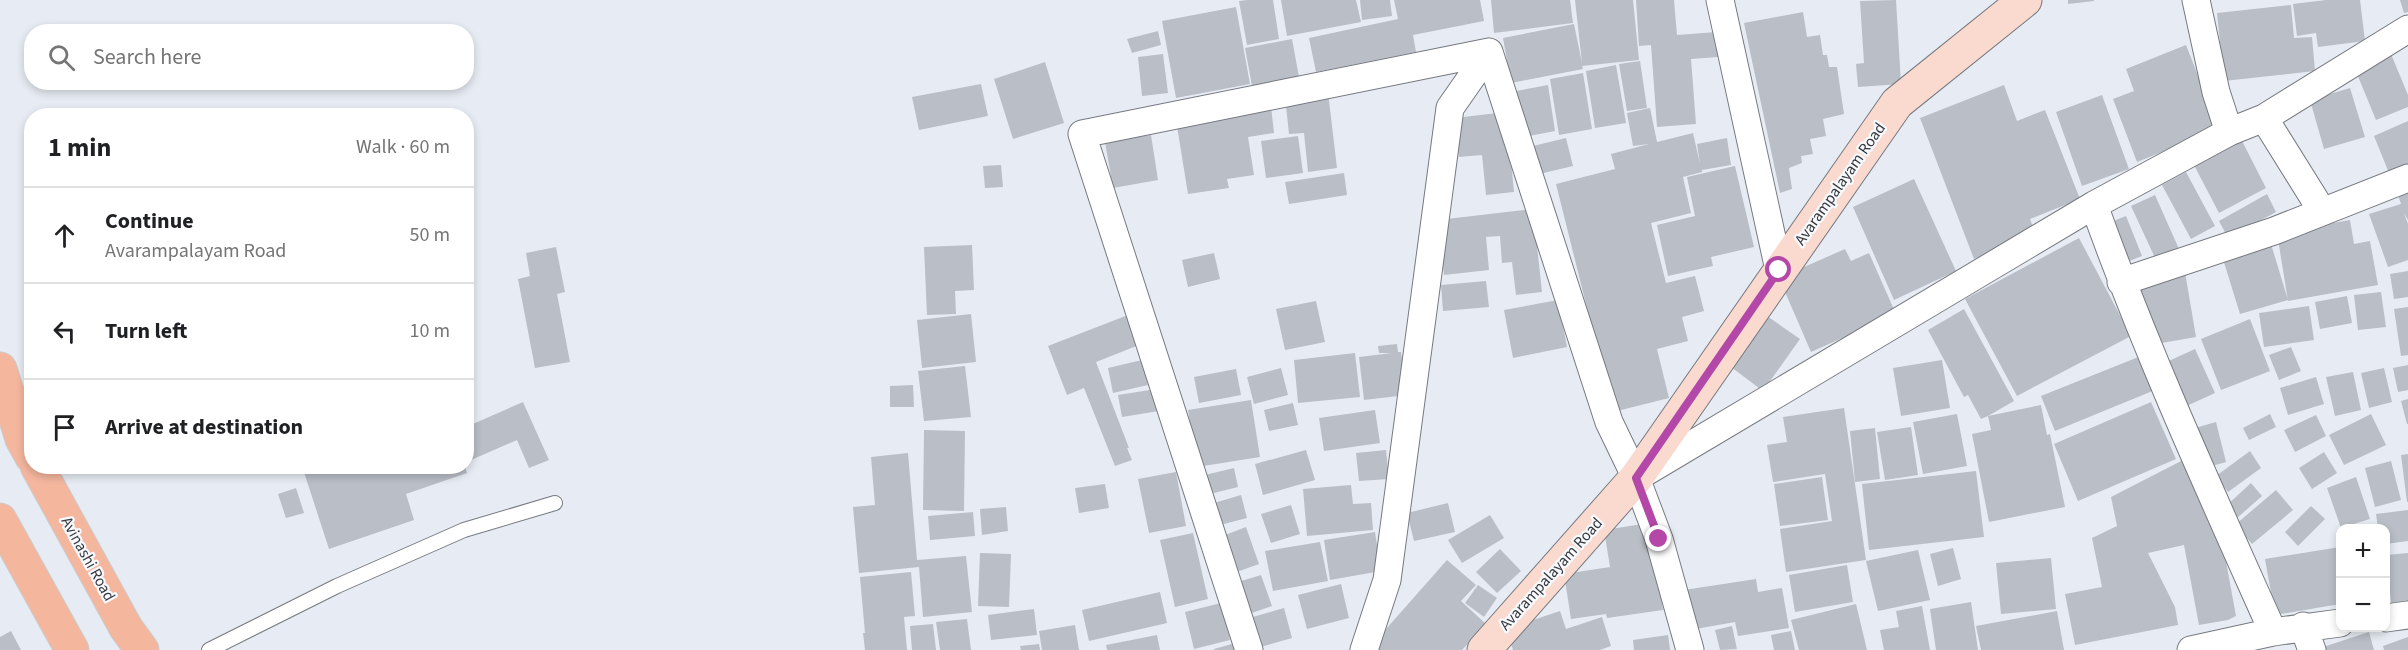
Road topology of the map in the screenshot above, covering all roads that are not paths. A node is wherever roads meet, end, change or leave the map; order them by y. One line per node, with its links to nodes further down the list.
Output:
1 (1720, 0): 11 (street)
2 (2025, 0): 11 (street, Avarampalayam Road)
3 (2196, 0): 7 (street)
4 (2408, 29): 6 (street)
5 (1489, 52): 16 (street); 27 (street); 28 (street)
6 (2264, 118): 7 (street); 10 (street)
7 (2229, 132): 9 (street)
8 (2408, 178): 10 (street)
9 (2094, 205): 12 (street); 16 (street)
10 (2322, 211): 12 (street)
11 (1779, 270): 16 (street, Avarampalayam Road)
12 (2121, 282): 22 (street)
13 (0, 369): 14 (main road)
14 (24, 443)
15 (41, 474): 25 (main road, Avinashi Road)
16 (1636, 478): 29 (street, Avarampalayam Road); 30 (street)
17 (555, 503): 26 (lane)
18 (0, 520): 24 (main road)
19 (2408, 615): 20 (street)
20 (2390, 617)
21 (2336, 625): 23 (street)
22 (2273, 632): 23 (street); 31 (street)
23 (2308, 638)
24 (72, 650)
25 (142, 650)
26 (209, 650)
27 (1249, 650)
28 (1364, 650)
29 (1484, 650)
30 (1689, 650)
31 (2191, 650)

